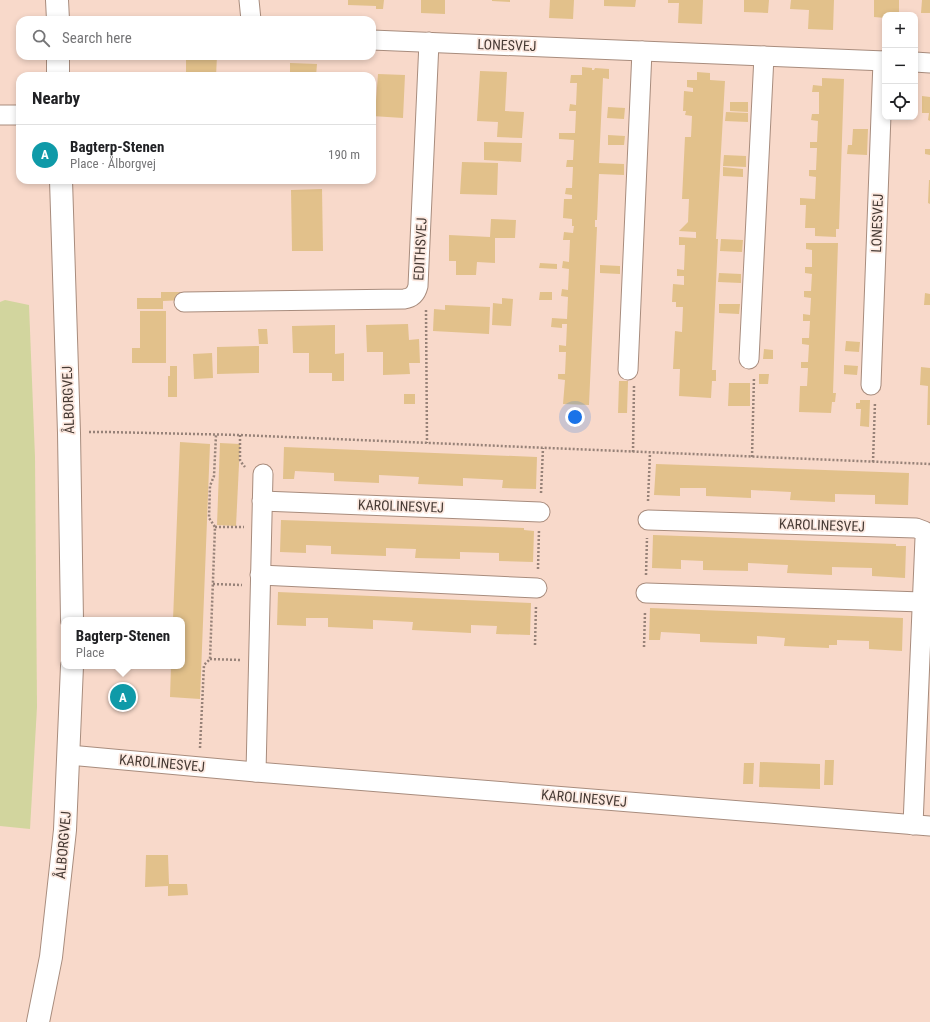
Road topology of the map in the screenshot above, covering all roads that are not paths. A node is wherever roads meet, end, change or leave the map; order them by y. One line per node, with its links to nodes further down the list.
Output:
1 (57, 0): 3 (main road)
2 (249, 0): 4 (street)
3 (58, 16)
4 (251, 16)
5 (376, 40): 6 (street, LONESVEJ)
6 (429, 42): 7 (street, LONESVEJ); 18 (street, EDITHSVEJ)
7 (642, 51): 8 (street, LONESVEJ); 20 (street)
8 (764, 56): 10 (street, LONESVEJ); 19 (street)
9 (58, 60): 13 (main road)
10 (882, 61)
11 (918, 62): 12 (street)
12 (930, 63)
13 (58, 72)
14 (883, 84): 21 (street, LONESVEJ)
15 (0, 115): 16 (street)
16 (16, 115)
17 (61, 184): 30 (main road, ÅLBORGVEJ)
18 (184, 302)
19 (749, 359)
20 (628, 370)
21 (871, 385)
22 (263, 474): 23 (street)
23 (262, 501): 24 (street, KAROLINESVEJ); 26 (street)
24 (540, 512)
25 (648, 520): 29 (street, KAROLINESVEJ)
26 (260, 580): 27 (street); 33 (street)
27 (537, 588)
28 (646, 593): 29 (street)
29 (922, 602): 34 (street, KAROLINESVEJ)
30 (72, 617)
31 (72, 669): 32 (main road, ÅLBORGVEJ)
32 (69, 755): 33 (street, KAROLINESVEJ); 35 (main road, ÅLBORGVEJ)
33 (256, 772): 34 (street, KAROLINESVEJ)
34 (921, 826)
35 (38, 1022)

